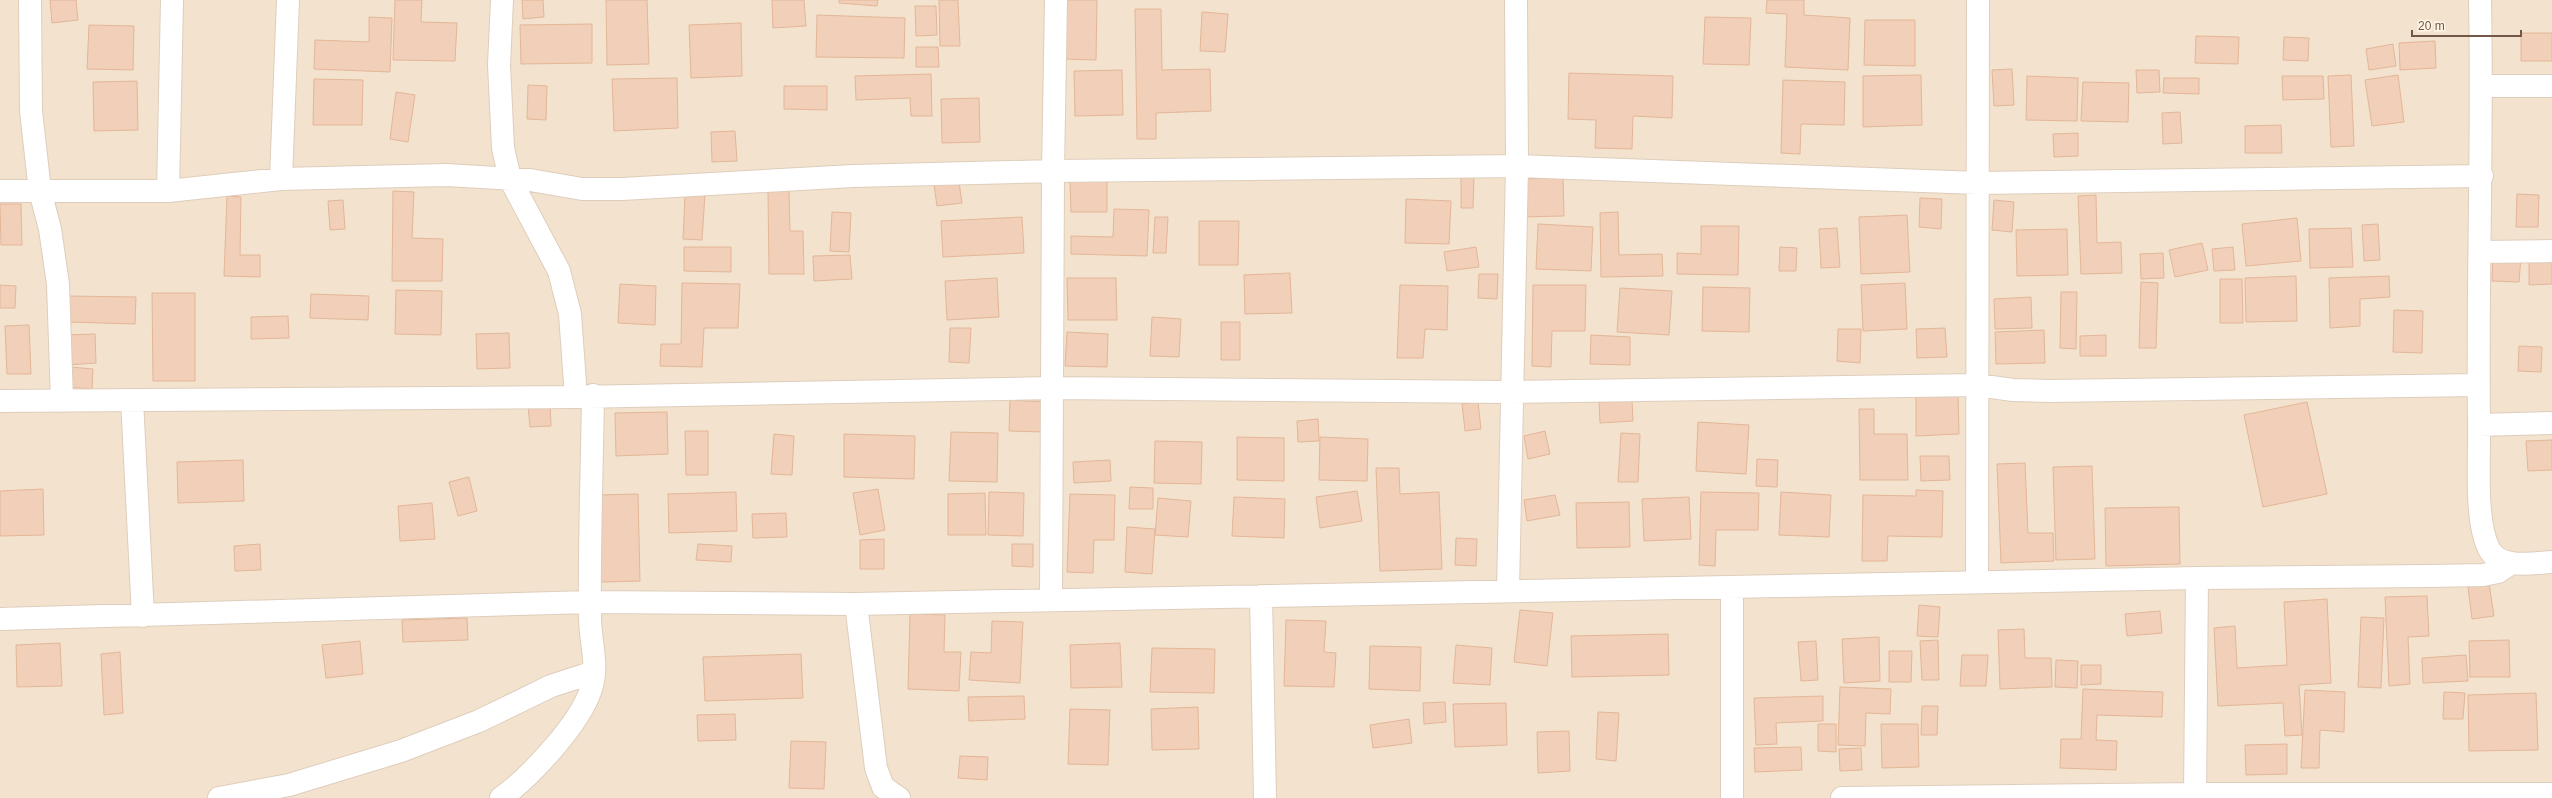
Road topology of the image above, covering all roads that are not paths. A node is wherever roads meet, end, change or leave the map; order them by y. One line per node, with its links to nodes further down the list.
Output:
1 (30, 0): 18 (street)
2 (172, 0): 19 (street)
3 (288, 0): 14 (street)
4 (502, 0): 15 (street)
5 (1056, 0): 12 (street)
6 (1516, 0): 11 (street)
7 (1978, 0): 16 (street)
8 (2480, 0): 9 (street)
9 (2482, 86): 10 (street); 13 (street)
10 (2552, 86)
11 (1517, 166): 12 (street); 16 (street); 25 (street)
12 (1053, 171): 15 (street); 24 (street)
13 (2482, 176): 16 (street); 21 (street)
14 (281, 179): 15 (street); 19 (street)
15 (510, 179): 26 (street)
16 (1978, 183): 22 (street)
17 (0, 191): 18 (street)
18 (40, 191): 19 (street); 28 (street)
19 (168, 191)
20 (2552, 251): 21 (street)
21 (2480, 252): 23 (street)
22 (1977, 385): 23 (street); 25 (street); 35 (street)
23 (2479, 385): 31 (street)
24 (1052, 388): 25 (street); 26 (street); 39 (street)
25 (1511, 392): 37 (street)
26 (584, 396): 27 (street); 40 (street)
27 (132, 400): 28 (street); 42 (street)
28 (62, 401): 29 (street)
29 (0, 402)
30 (2552, 423): 31 (street)
31 (2479, 425): 33 (street)
32 (2552, 562): 33 (street)
33 (2510, 564): 34 (street)
34 (2198, 578): 35 (street); 46 (street)
35 (1977, 582): 36 (street)
36 (1732, 587): 37 (street); 51 (street)
37 (1508, 591): 38 (street)
38 (1261, 596): 39 (street); 50 (street)
39 (1051, 600): 41 (street)
40 (590, 602): 41 (street); 42 (street); 44 (street)
41 (856, 604): 49 (street)
42 (143, 616): 43 (street)
43 (0, 619)
44 (594, 672): 47 (street); 48 (street)
45 (2552, 794): 46 (street)
46 (2195, 796): 52 (street)
47 (219, 798)
48 (501, 798)
49 (898, 798)
50 (1265, 798)
51 (1732, 798)
52 (1842, 798)

